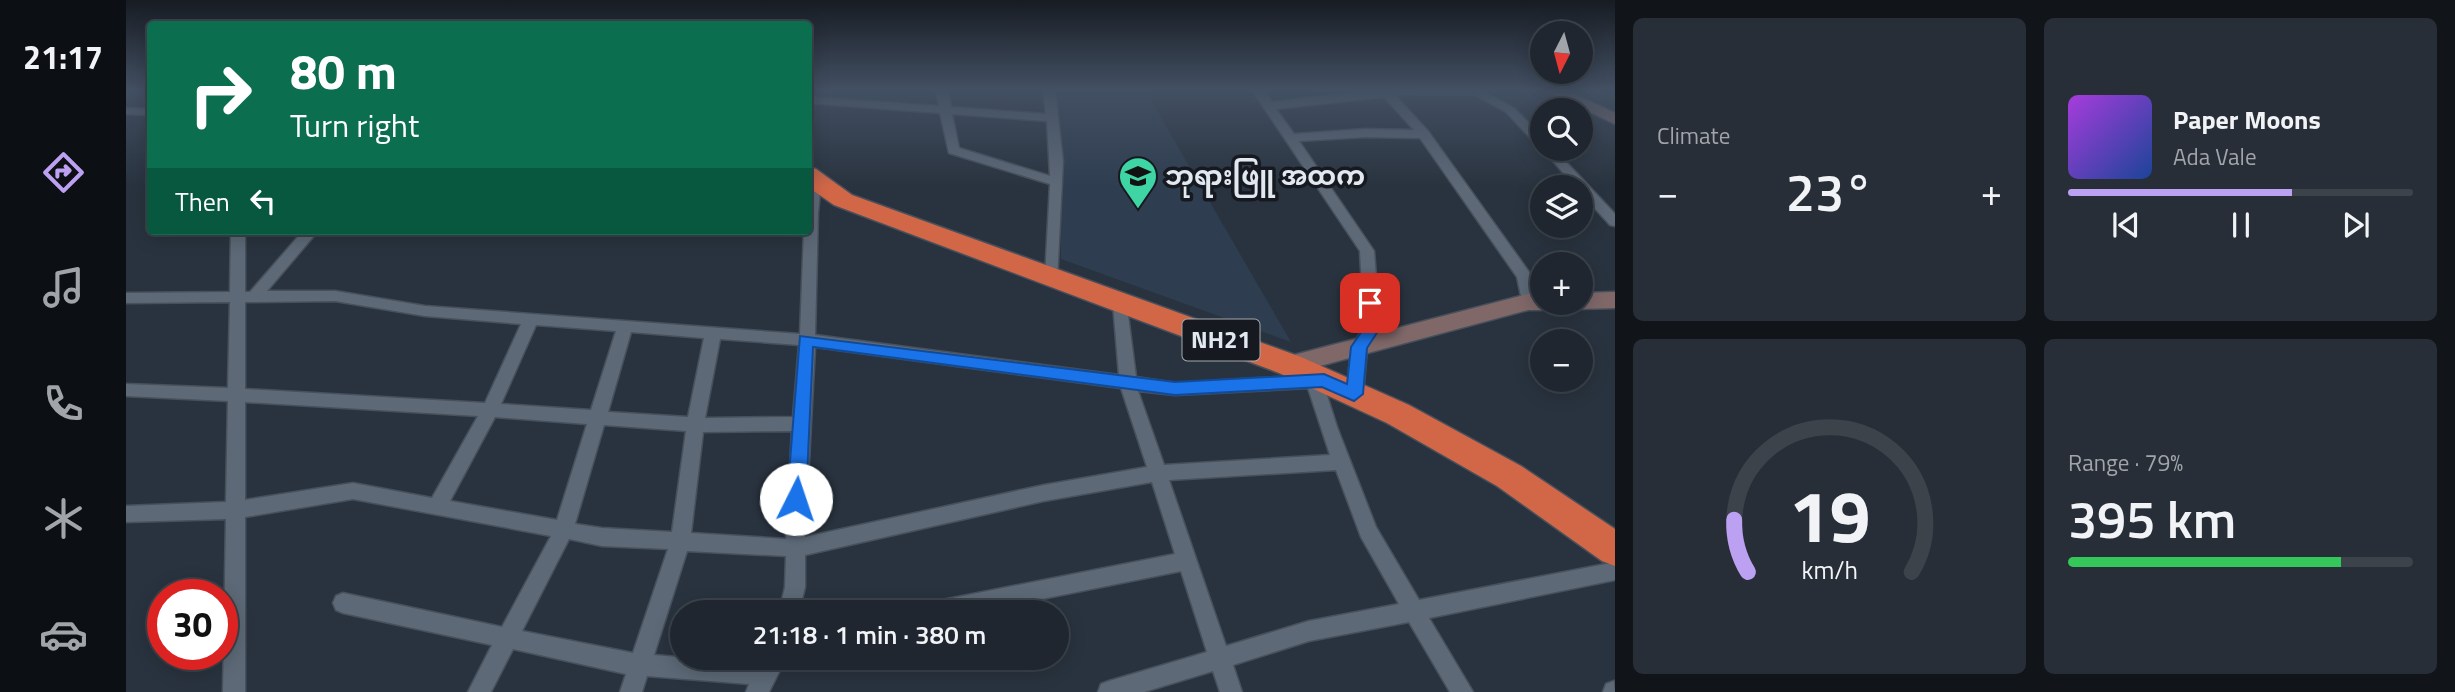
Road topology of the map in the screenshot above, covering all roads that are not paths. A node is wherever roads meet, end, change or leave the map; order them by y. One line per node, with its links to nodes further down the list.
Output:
1 (948, 122): 9 (street)
2 (1052, 122): 9 (street)
3 (1280, 122): 6 (street)
4 (1414, 122): 5 (street)
5 (1424, 134): 6 (street); 15 (street)
6 (1290, 138): 26 (street)
7 (1559, 161): 10 (street)
8 (812, 178): 14 (highway, NH21)
9 (1056, 182): 14 (street)
10 (1615, 222)
11 (238, 235): 16 (street)
12 (307, 235): 16 (street)
13 (810, 235): 25 (street)
14 (1052, 278): 21 (highway, NH21)
15 (1530, 290)
16 (246, 297): 17 (street); 22 (street); 31 (street)
17 (126, 298)
18 (1615, 300): 19 (street)
19 (1593, 301)
20 (1530, 303): 26 (street)
21 (1122, 304): 27 (highway, NH21); 28 (street)
22 (531, 319): 23 (street); 32 (street)
23 (625, 326): 24 (street); 33 (street)
24 (713, 333): 25 (street); 35 (street)
25 (806, 340): 28 (street); 34 (street)
26 (1359, 347): 27 (street); 30 (street)
27 (1309, 376): 28 (street); 30 (highway, NH21); 36 (street)
28 (1128, 384): 37 (street)
29 (126, 390): 31 (street)
30 (1354, 394): 44 (highway, NH21)
31 (236, 395): 32 (street); 39 (street)
32 (489, 412): 33 (street); 38 (street)
33 (596, 418): 35 (street); 41 (street)
34 (801, 424): 35 (street); 43 (street)
35 (695, 425): 42 (street)
36 (1342, 462): 37 (street); 49 (street)
37 (1158, 473): 43 (street); 45 (street)
38 (438, 505): 39 (street); 41 (street)
39 (236, 510): 40 (street); 54 (street)
40 (126, 514)
41 (564, 530): 42 (street); 50 (street)
42 (680, 542): 43 (street); 52 (street)
43 (796, 548): 46 (street)
44 (1612, 560): 49 (street)
45 (1188, 561): 47 (street); 51 (street)
46 (792, 600)
47 (992, 600)
48 (343, 603): 50 (street)
49 (1414, 611): 51 (street); 59 (street)
50 (509, 639): 52 (street); 55 (street)
51 (1220, 658): 57 (street); 58 (street)
52 (642, 665): 53 (street); 56 (street)
53 (766, 675)
54 (234, 692)
55 (479, 692)
56 (631, 692)
57 (1109, 692)
58 (1231, 692)
59 (1462, 692)

